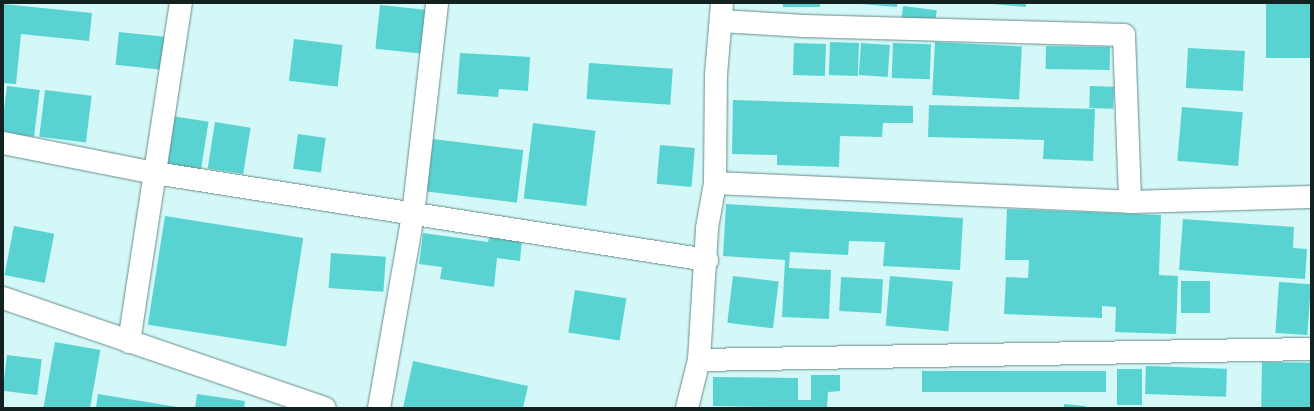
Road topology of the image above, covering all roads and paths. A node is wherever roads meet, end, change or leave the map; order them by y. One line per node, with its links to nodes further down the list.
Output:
1 (181, 3): 5 (street)
2 (437, 3): 9 (street)
3 (721, 12): 6 (street); 8 (street)
4 (3, 143): 5 (street)
5 (155, 173): 9 (street); 12 (street)
6 (715, 183): 8 (street); 10 (street)
7 (1311, 197): 8 (street)
8 (1130, 202)
9 (413, 215): 10 (street); 16 (street)
10 (707, 260): 14 (street)
11 (3, 298): 12 (street)
12 (130, 342): 15 (street)
13 (1311, 349): 14 (street)
14 (699, 360): 17 (street)
15 (325, 408)
16 (379, 408)
17 (687, 408)

